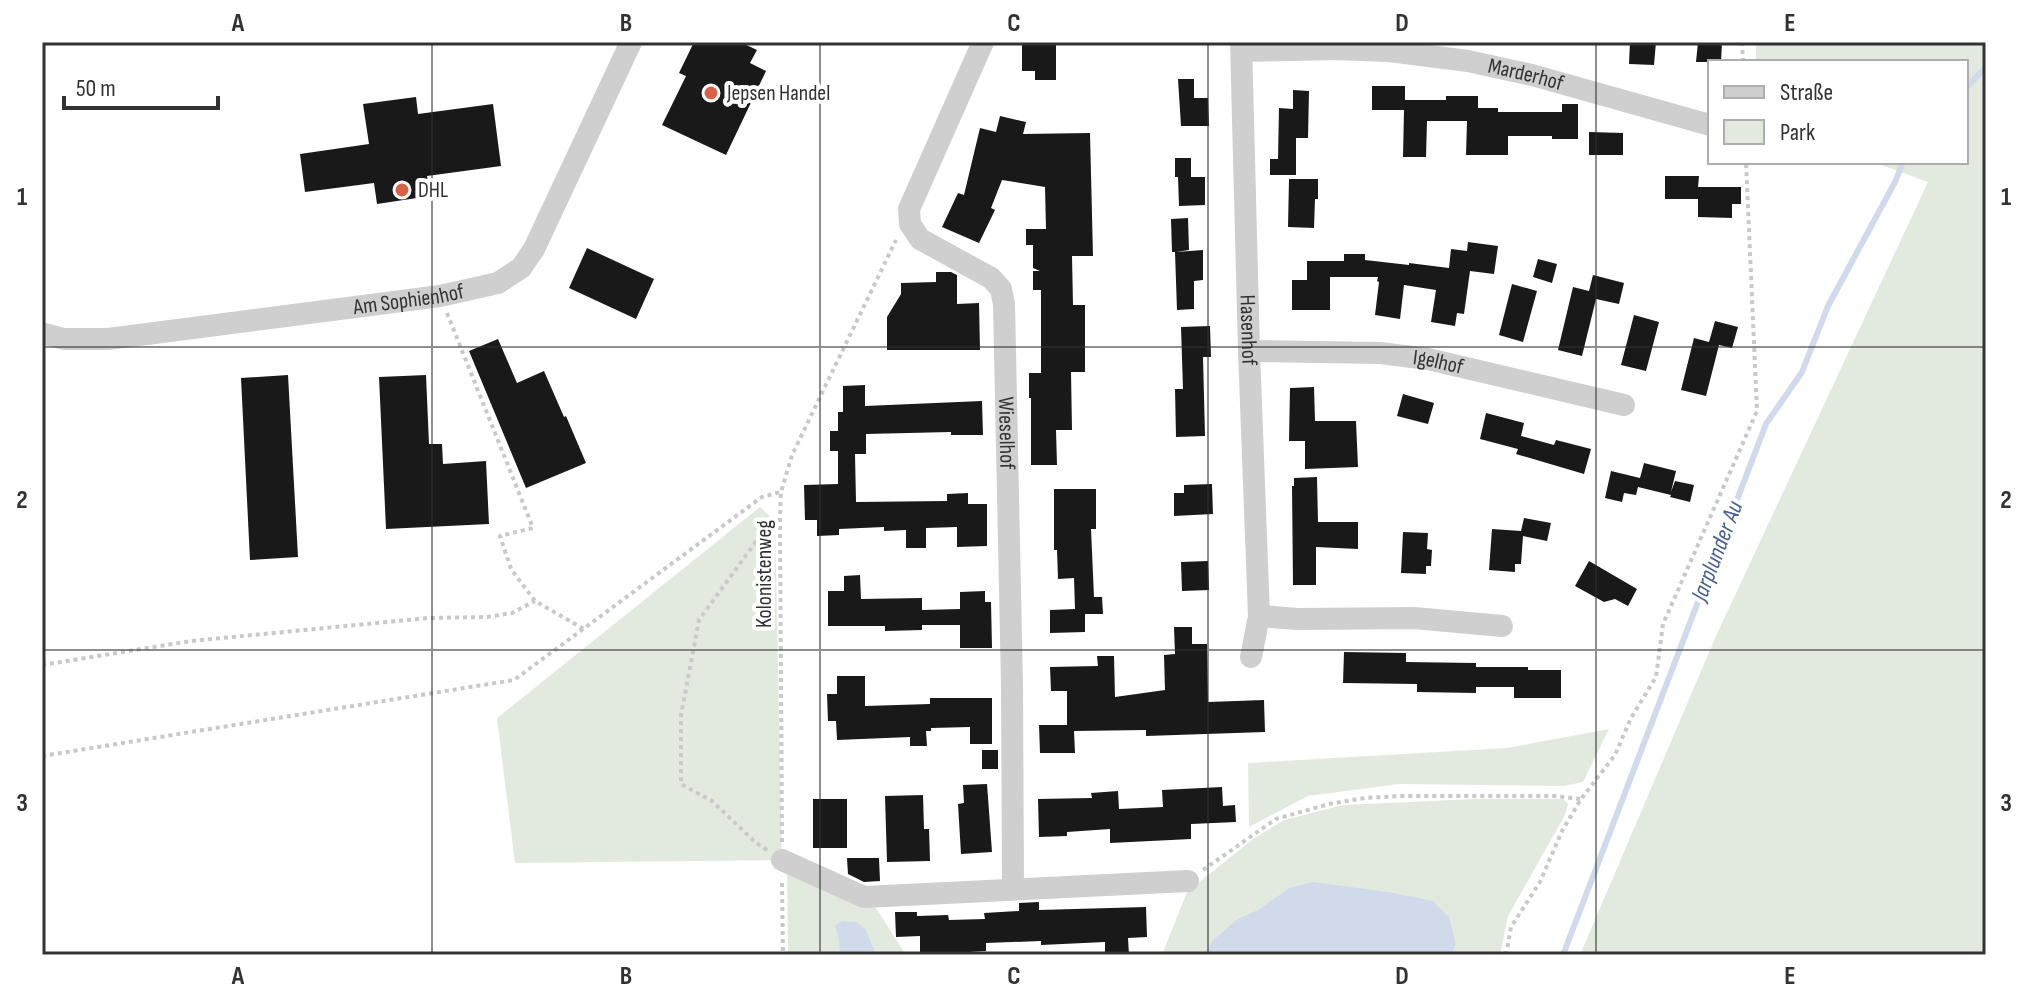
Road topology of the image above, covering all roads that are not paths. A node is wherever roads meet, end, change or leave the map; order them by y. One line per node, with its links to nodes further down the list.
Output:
1 (631, 42): 5 (street, Am Sophienhof)
2 (983, 42): 13 (street, Wieselhof)
3 (1242, 46): 4 (street, Marderhof); 6 (street, Hasenhof)
4 (1708, 124)
5 (42, 333)
6 (1249, 351): 7 (street, Igelhof); 8 (street, Hasenhof)
7 (1624, 405)
8 (1259, 616): 9 (street); 10 (street, Hasenhof)
9 (1502, 626)
10 (1251, 657)
11 (782, 860): 13 (street)
12 (1188, 881): 13 (street)
13 (1013, 889)

